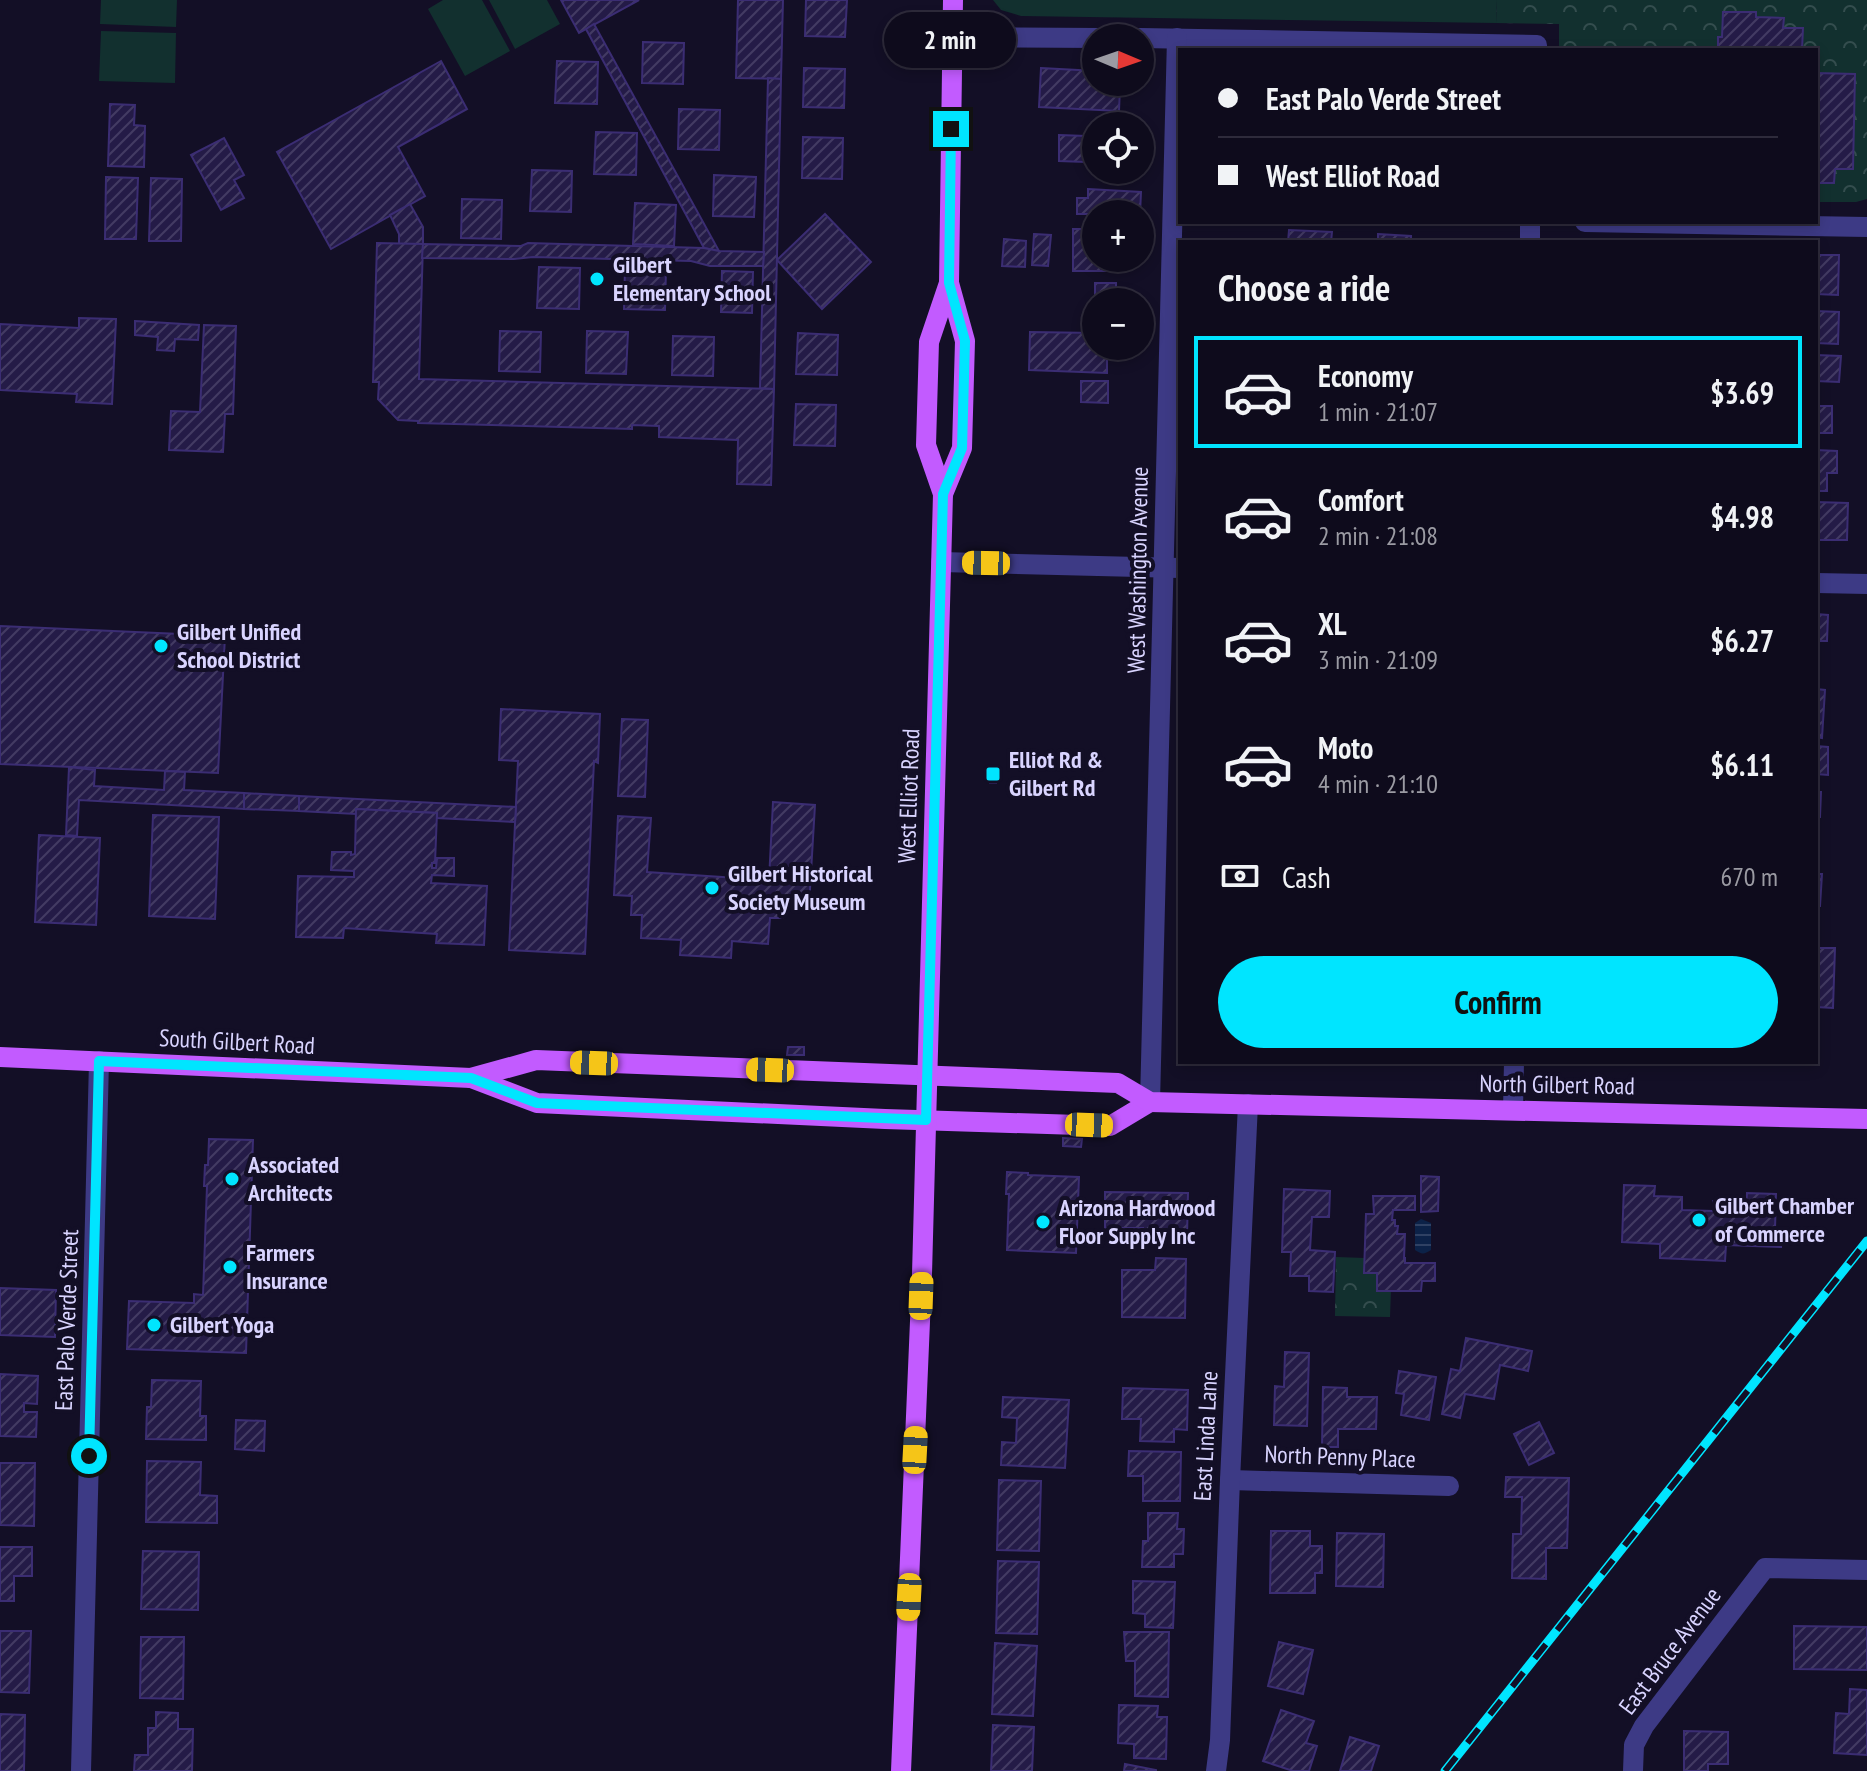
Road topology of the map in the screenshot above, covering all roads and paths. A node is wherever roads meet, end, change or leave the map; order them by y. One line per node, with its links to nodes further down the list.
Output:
1 (953, 0): 2 (main road, West Elliot Road)
2 (952, 37): 3 (street); 9 (main road, West Elliot Road)
3 (1082, 38)
4 (1154, 38): 5 (street)
5 (1177, 38): 6 (street); 12 (street, West Washington Avenue)
6 (1537, 47)
7 (1698, 224): 8 (street)
8 (1867, 227)
9 (949, 283): 10 (main road, West Elliot Road); 10 (main road, West Elliot Road)
10 (943, 494): 11 (main road, West Elliot Road)
11 (941, 562): 12 (street); 18 (main road, West Elliot Road)
12 (1172, 568): 20 (street, West Washington Avenue)
13 (1818, 583): 14 (street)
14 (1867, 584)
15 (0, 1057): 16 (main road, South Gilbert Road)
16 (99, 1061): 19 (main road, South Gilbert Road); 28 (street, East Palo Verde Street)
17 (1514, 1064): 23 (street)
18 (928, 1077): 19 (main road, South Gilbert Road); 20 (main road, North Gilbert Road); 22 (main road, West Elliot Road)
19 (471, 1078): 22 (main road, South Gilbert Road)
20 (1150, 1102): 21 (main road, North Gilbert Road); 22 (main road)
21 (1248, 1104): 23 (main road, North Gilbert Road); 25 (street, East Linda Lane)
22 (927, 1110): 29 (main road, West Elliot Road)
23 (1513, 1110): 24 (main road, North Gilbert Road)
24 (1867, 1119)
25 (1230, 1480): 26 (street, North Penny Place); 30 (street, East Linda Lane)
26 (1449, 1486)
27 (1867, 1570): 31 (street, East Bruce Avenue)
28 (81, 1771)
29 (901, 1771)
30 (1216, 1771)
31 (1633, 1771)

